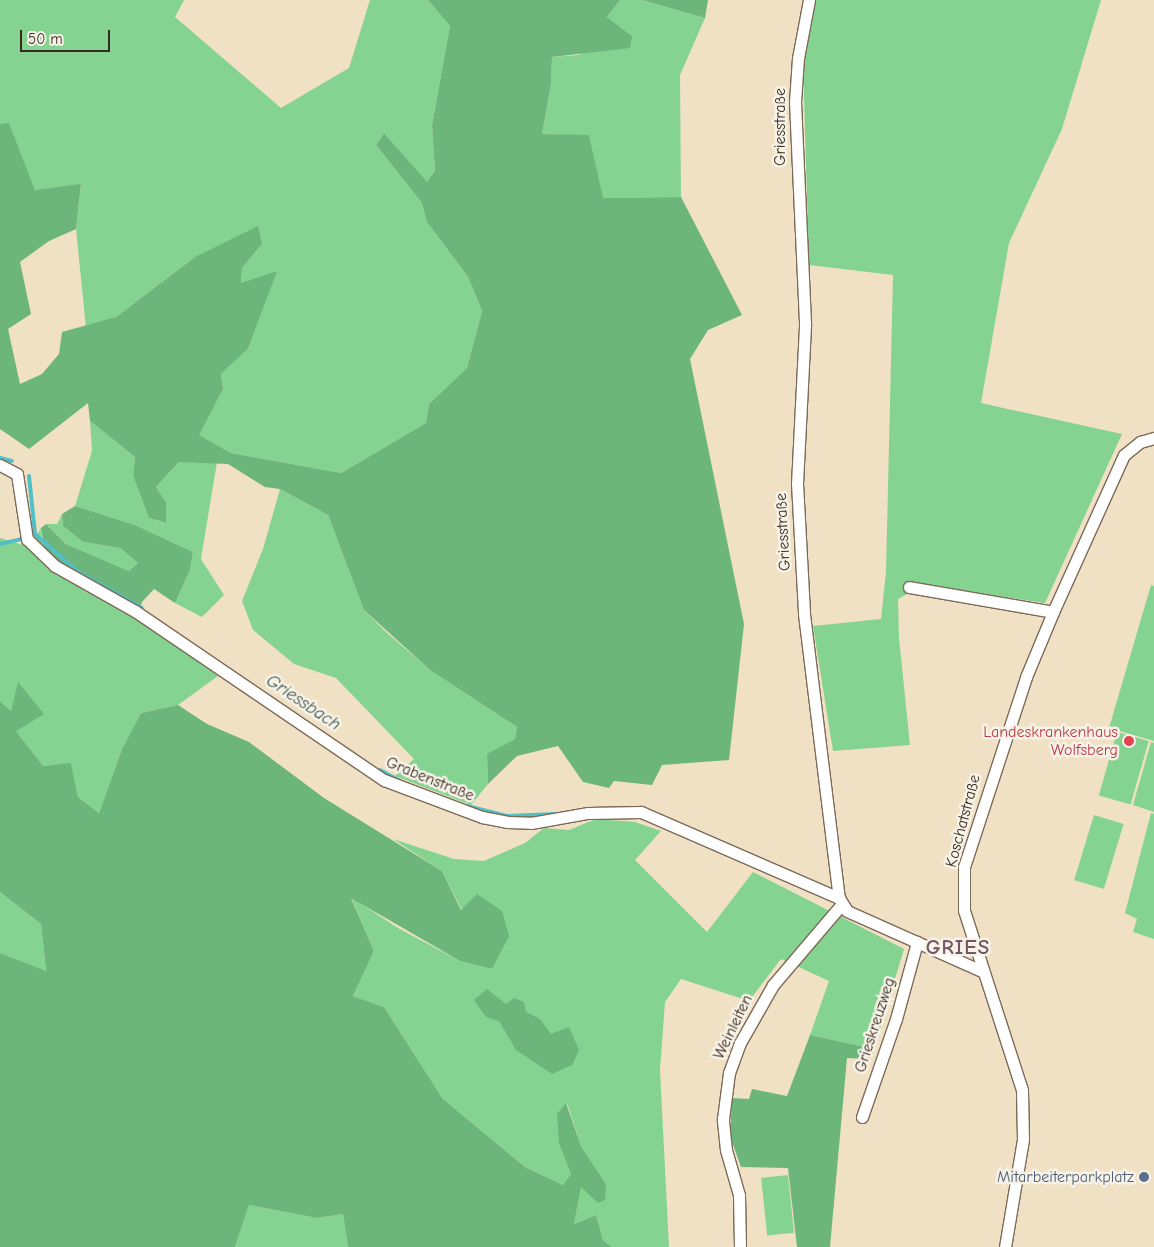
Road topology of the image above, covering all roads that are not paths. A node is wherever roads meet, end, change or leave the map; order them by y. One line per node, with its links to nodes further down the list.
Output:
1 (808, 0): 6 (street, Griesstraße)
2 (1154, 438): 5 (street, Koschatstraße)
3 (0, 465): 6 (street, Grabenstraße)
4 (909, 586): 5 (street)
5 (1053, 612): 8 (street, Koschatstraße)
6 (840, 901): 7 (street); 10 (street, Weinleiten)
7 (918, 942): 8 (street); 9 (street, Grieskreuzweg)
8 (982, 971): 11 (street, Koschatstraße)
9 (862, 1117)
10 (740, 1247)
11 (1005, 1247)

